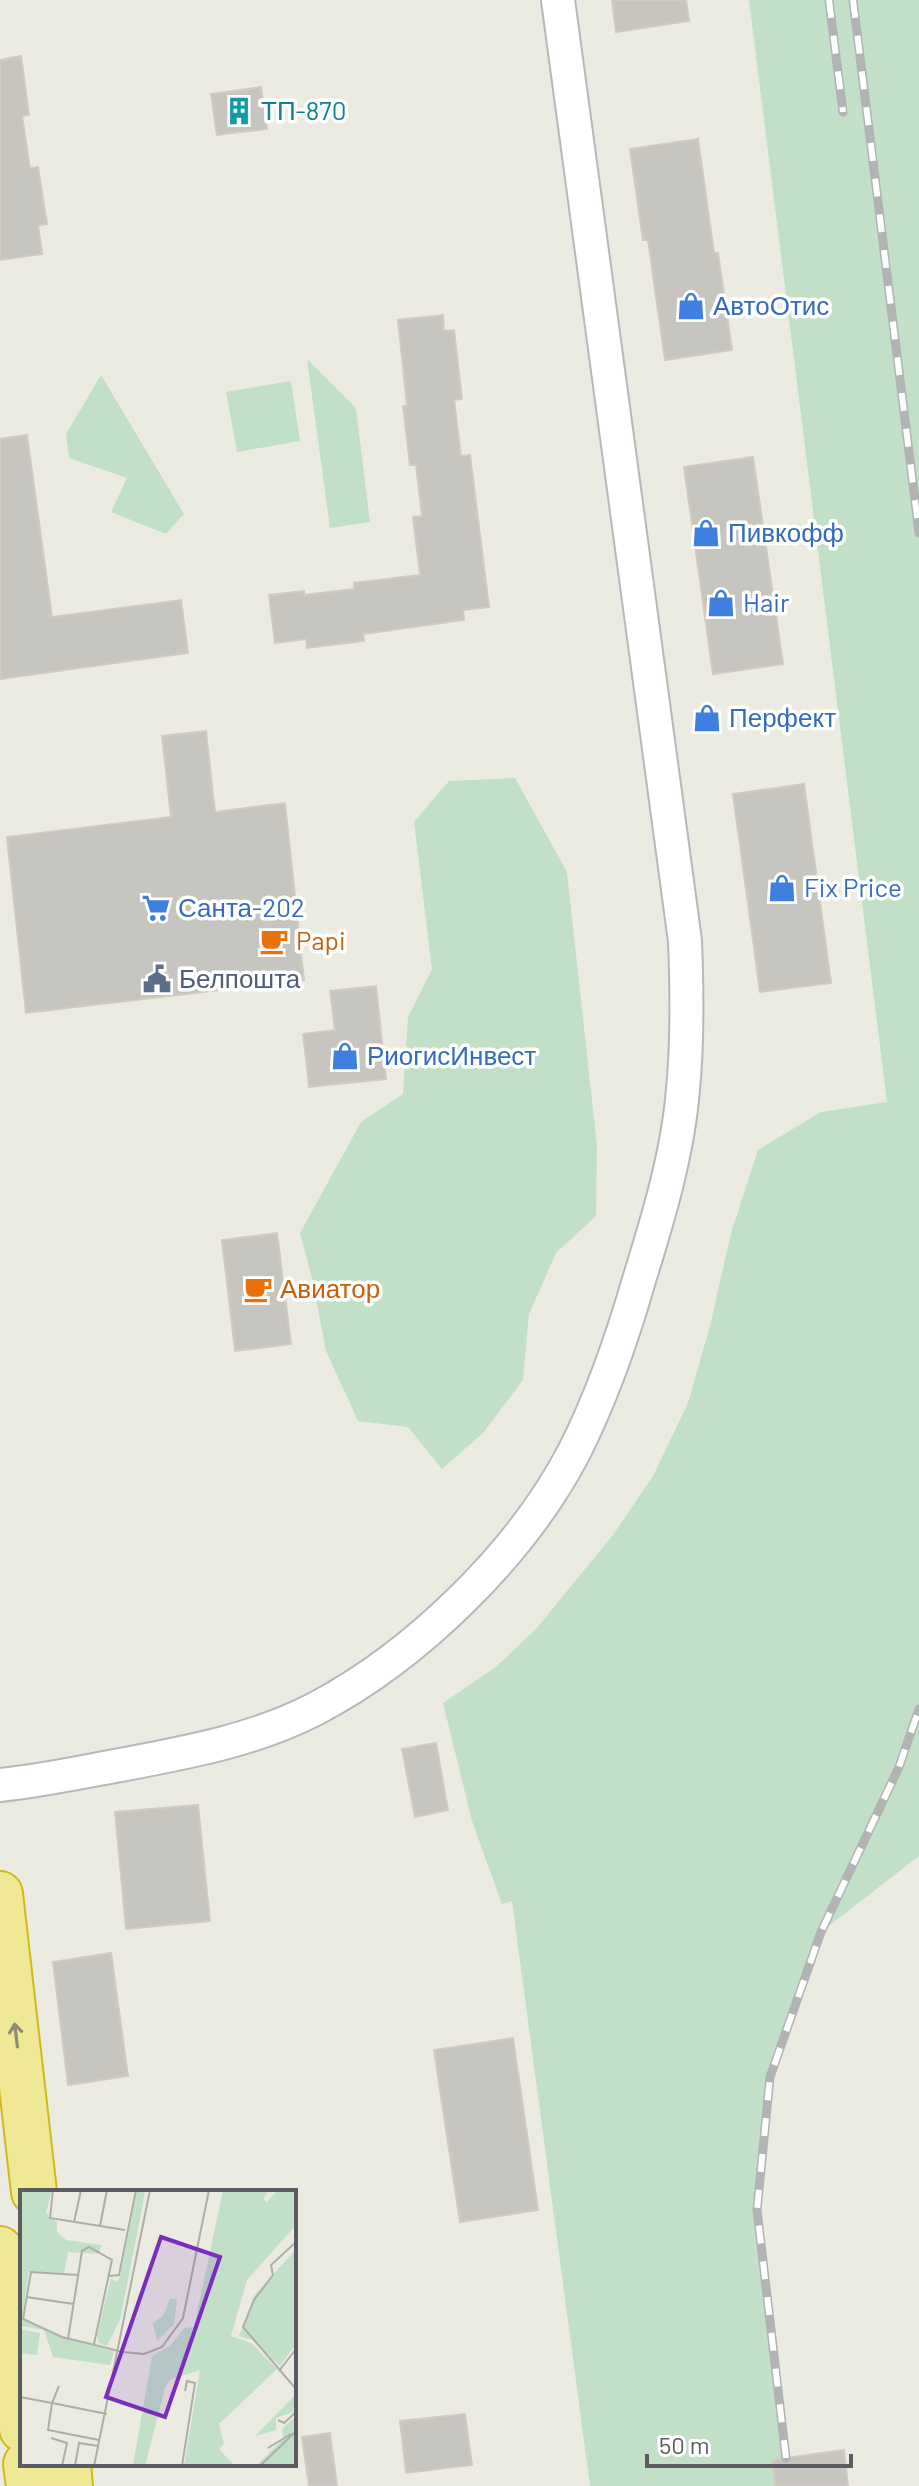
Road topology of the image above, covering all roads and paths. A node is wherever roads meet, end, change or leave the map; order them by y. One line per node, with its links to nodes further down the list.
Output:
1 (558, 0): 2 (street)
2 (0, 1785)
3 (0, 1894): 4 (highway, one-way to 3)
4 (34, 2190)
5 (0, 2249): 6 (highway)
6 (20, 2413)
7 (26, 2466): 9 (highway)
8 (68, 2466): 10 (highway)
9 (29, 2486)
10 (70, 2486)

